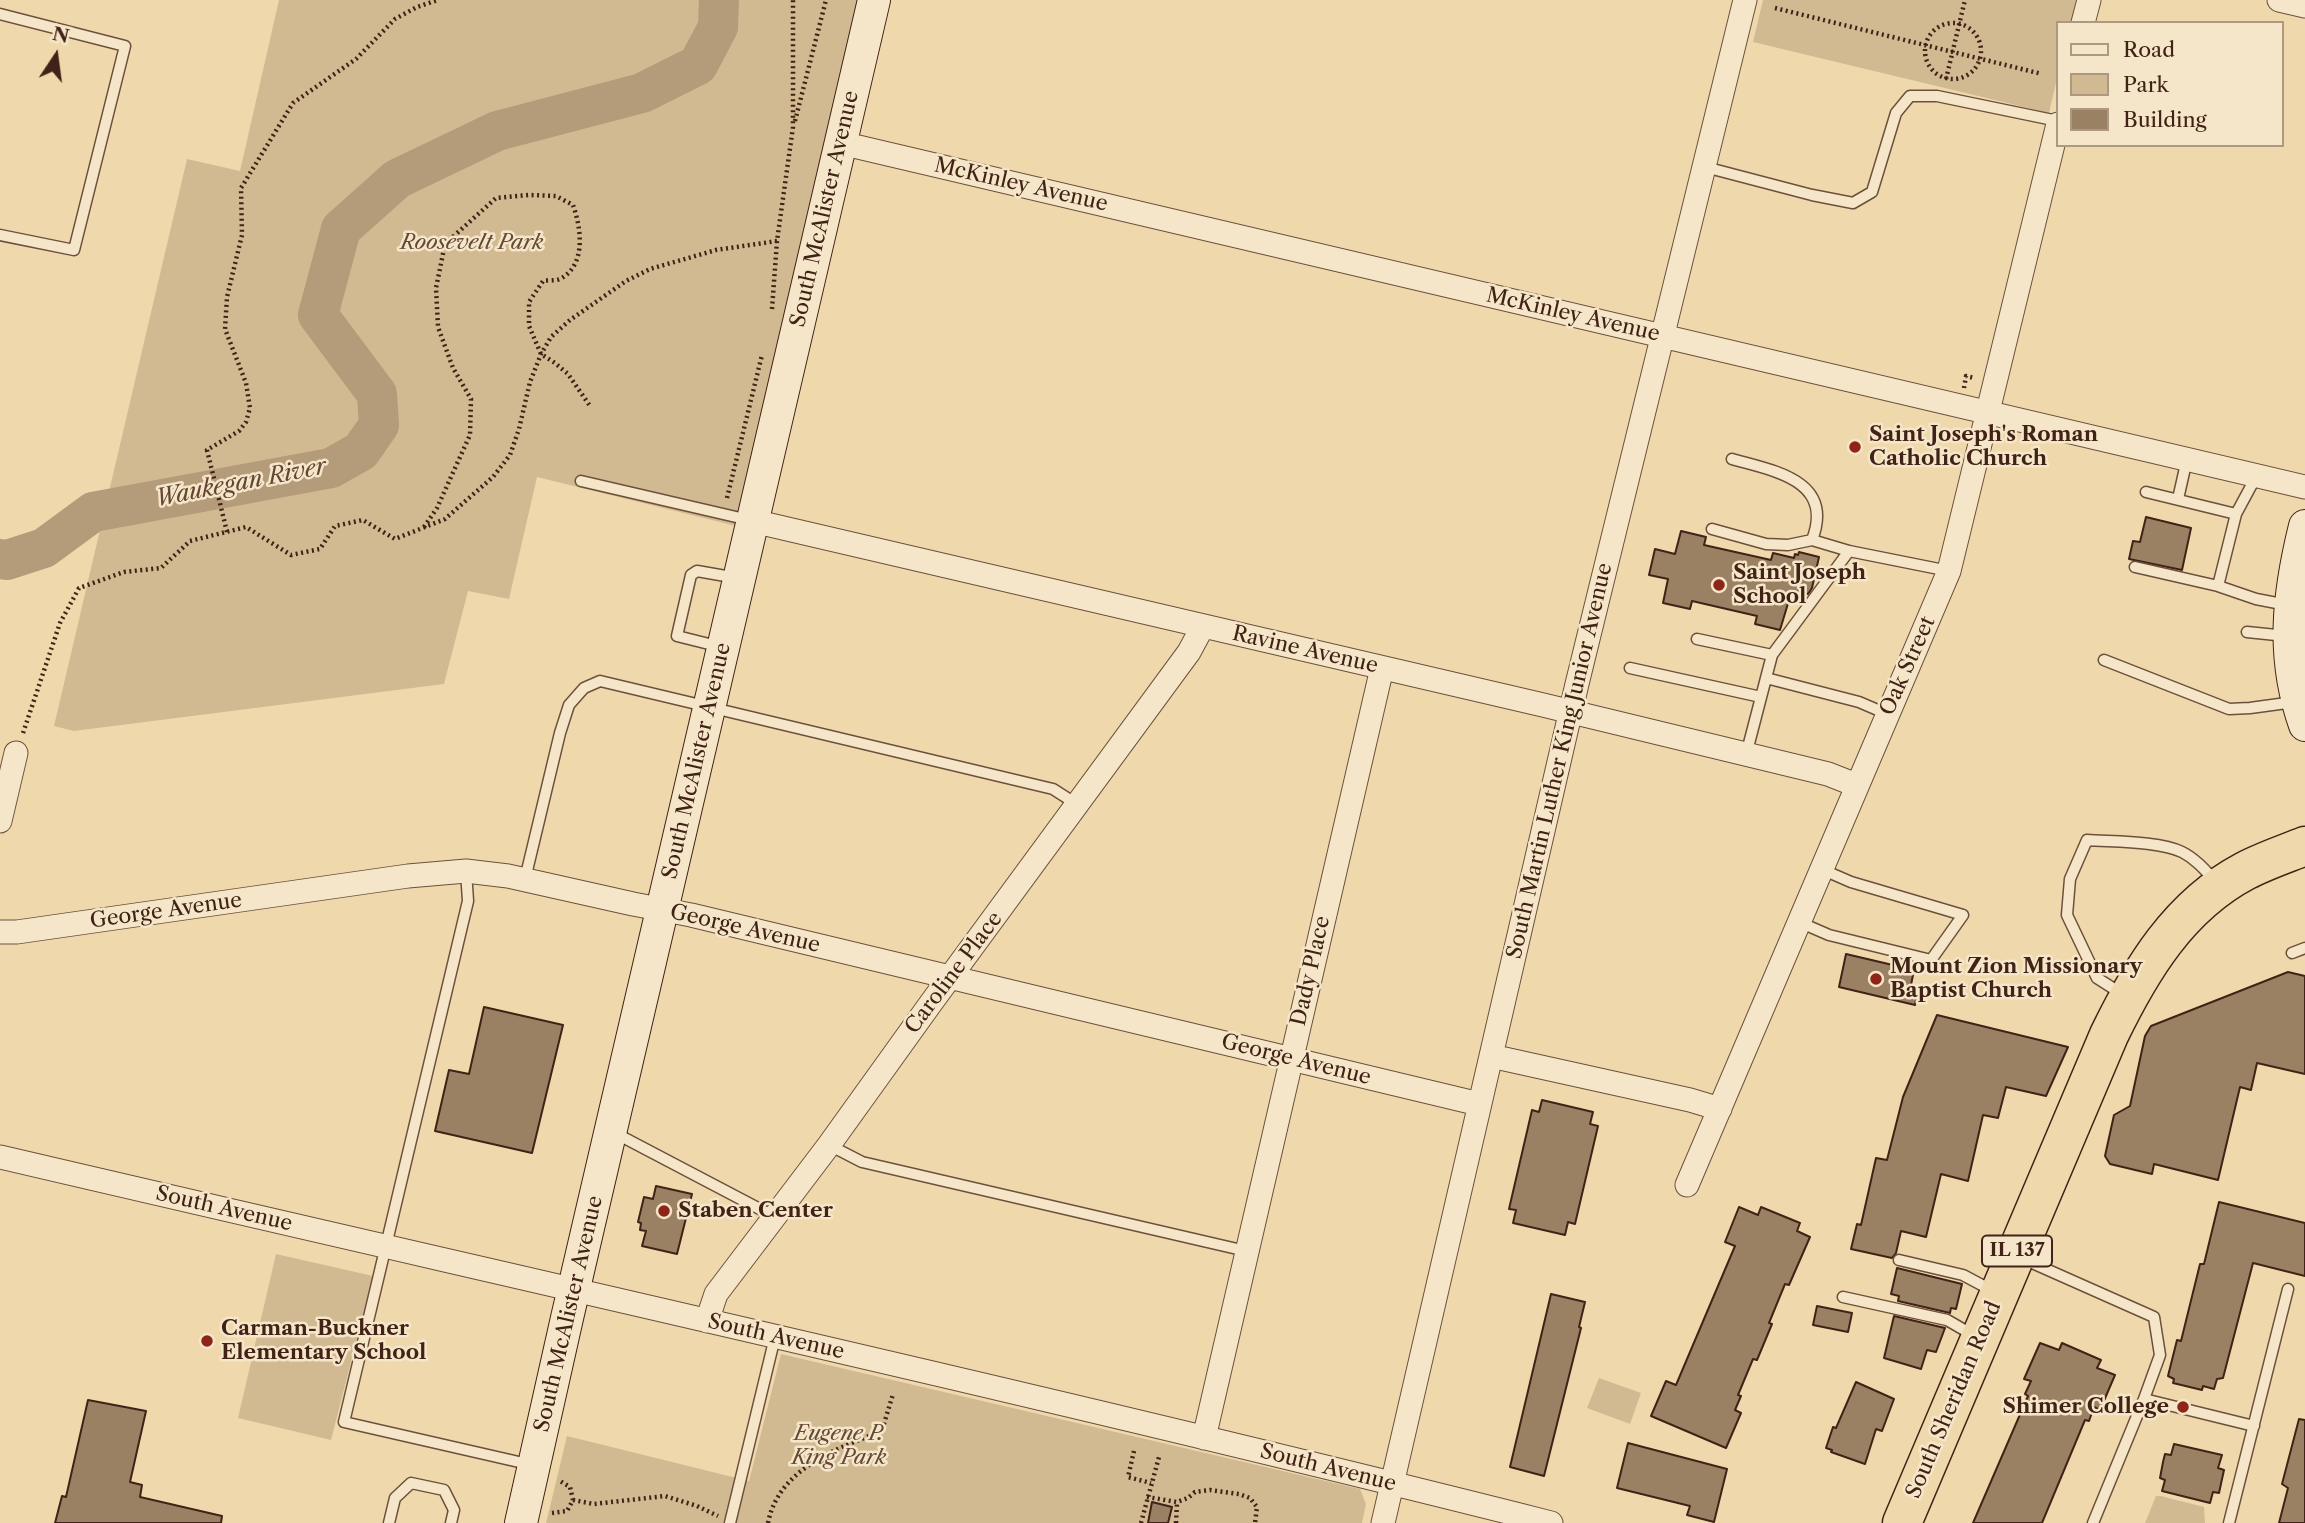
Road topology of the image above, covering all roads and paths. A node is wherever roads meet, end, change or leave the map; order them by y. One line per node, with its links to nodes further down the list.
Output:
1 (438, 0): 45 (path)
2 (793, 0): 20 (path)
3 (826, 0): 20 (path)
4 (874, 0): 22 (street, South McAlister Avenue)
5 (1745, 0): 23 (street, South Martin Luther King Junior Avenue)
6 (1965, 0): 13 (path)
7 (2089, 0): 12 (street)
8 (2279, 0): 9 (street)
9 (2305, 6)
10 (1776, 8): 14 (path)
11 (0, 14): 24 (lane)
12 (2084, 21)
13 (1959, 24): 14 (path); 15 (path); 16 (path)
14 (1925, 44): 15 (path); 18 (path)
15 (1953, 51): 16 (path); 18 (path)
16 (1981, 57): 17 (path); 18 (path)
17 (2042, 74)
18 (1946, 79)
19 (2056, 122): 23 (lane)
20 (793, 127): 25 (path)
21 (2056, 130): 31 (street, Oak Street)
22 (841, 143): 27 (street, McKinley Avenue); 41 (street, South McAlister Avenue)
23 (1705, 167): 27 (street, South Martin Luther King Junior Avenue)
24 (0, 234)
25 (777, 241): 26 (path); 29 (path)
26 (770, 320)
27 (1663, 336): 31 (street, McKinley Avenue); 65 (street, South Martin Luther King Junior Avenue)
28 (764, 346): 38 (path)
29 (541, 354): 30 (path); 43 (path); 43 (path)
30 (590, 406)
31 (1987, 412): 33 (street, McKinley Avenue); 49 (street, Oak Street)
32 (1732, 459): 46 (lane)
33 (2187, 459): 34 (street, McKinley Avenue); 39 (lane)
34 (2257, 475): 36 (street, McKinley Avenue); 40 (lane)
35 (581, 481): 41 (lane)
36 (2305, 487)
37 (2146, 492): 39 (lane)
38 (727, 498)
39 (2178, 499): 40 (lane)
40 (2236, 514): 51 (lane)
41 (753, 521): 50 (street, South McAlister Avenue); 53 (street, Ravine Avenue)
42 (2305, 526): 52 (street)
43 (424, 527): 45 (path)
44 (1712, 529): 46 (lane)
45 (227, 531): 68 (path)
46 (1812, 540): 47 (lane)
47 (1849, 551): 49 (lane); 58 (lane)
48 (2135, 567): 51 (lane)
49 (1949, 570): 67 (street, Oak Street)
50 (739, 579): 57 (street, South McAlister Avenue); 57 (lane)
51 (2218, 586): 52 (lane)
52 (2290, 605): 55 (street)
53 (1203, 626): 60 (street, Ravine Avenue); 71 (street, Caroline Place)
54 (2248, 632): 55 (lane)
55 (2289, 637): 66 (street)
56 (1697, 639): 58 (lane)
57 (723, 648): 64 (street, South McAlister Avenue)
58 (1772, 655): 62 (lane)
59 (2104, 660): 66 (lane)
60 (1382, 668): 65 (street, Ravine Avenue); 86 (street, Dady Place)
61 (1630, 668): 63 (lane)
62 (1766, 678): 63 (lane); 67 (lane)
63 (1761, 697): 69 (lane)
64 (709, 708): 71 (lane); 76 (lane); 78 (street, South McAlister Avenue)
65 (1571, 713): 69 (street, Ravine Avenue); 85 (street, South Martin Luther King Junior Avenue)
66 (2301, 713)
67 (1887, 715): 70 (street, Oak Street)
68 (16, 753): 72 (street)
69 (1746, 755): 70 (street, Ravine Avenue)
70 (1856, 785): 74 (street, Oak Street)
71 (1078, 805): 83 (street, Caroline Place)
72 (0, 821)
73 (2305, 846): 77 (highway, South Sheridan Road / IL 137)
74 (1821, 869): 79 (street, Oak Street); 79 (lane)
75 (467, 871): 76 (street, George Avenue); 80 (street, George Avenue); 94 (lane)
76 (525, 880): 78 (street, George Avenue)
77 (2220, 887): 84 (highway, South Sheridan Road / IL 137); 84 (lane)
78 (663, 909): 83 (street, George Avenue); 89 (street, South McAlister Avenue)
79 (1798, 922): 88 (street, Oak Street)
80 (0, 932)
81 (2305, 948): 82 (lane)
82 (2292, 953)
83 (951, 977): 86 (street, George Avenue); 90 (street, Caroline Place)
84 (2127, 997): 96 (highway, South Sheridan Road / IL 137)
85 (1491, 1056): 87 (street, South Martin Luther King Junior Avenue); 88 (street)
86 (1292, 1060): 87 (street, George Avenue); 95 (street, Dady Place)
87 (1479, 1104): 113 (street, South Martin Luther King Junior Avenue)
88 (1720, 1109): 92 (street, Oak Street)
89 (612, 1131): 93 (lane); 98 (street, South McAlister Avenue)
90 (829, 1144): 93 (street, Caroline Place); 95 (lane)
91 (0, 1157): 94 (street, South Avenue)
92 (1688, 1185)
93 (775, 1217): 102 (street, Caroline Place)
94 (385, 1247): 98 (street, South Avenue); 111 (lane)
95 (1246, 1251): 108 (street, Dady Place)
96 (2015, 1256): 100 (highway, South Sheridan Road / IL 137); 106 (lane)
97 (1899, 1261): 100 (lane)
98 (574, 1289): 102 (street, South Avenue); 111 (street, South McAlister Avenue)
99 (2288, 1289): 107 (lane)
100 (1999, 1294): 104 (highway, South Sheridan Road / IL 137)
101 (1843, 1297): 104 (lane)
102 (707, 1321): 103 (street, South Avenue)
103 (775, 1337): 108 (street, South Avenue); 121 (lane)
104 (1980, 1339): 128 (highway, South Sheridan Road / IL 137)
105 (892, 1394): 122 (path)
106 (2144, 1399): 107 (lane); 129 (lane)
107 (2254, 1426): 130 (lane)
108 (1204, 1438): 113 (street, South Avenue)
109 (1134, 1451): 112 (path)
110 (1158, 1457): 112 (path)
111 (548, 1473): 115 (path); 120 (street, South McAlister Avenue)
112 (1151, 1483): 114 (path)
113 (1392, 1483): 126 (street, South Martin Luther King Junior Avenue); 127 (street, South Avenue)
114 (1147, 1497): 116 (path); 123 (path)
115 (573, 1500): 117 (path); 121 (path)
116 (1177, 1502): 124 (path); 125 (path)
117 (552, 1513)
118 (388, 1523): 119 (lane)
119 (451, 1523)
120 (521, 1523)
121 (730, 1523)
122 (768, 1523)
123 (1141, 1523)
124 (1176, 1523)
125 (1255, 1523)
126 (1383, 1523)
127 (1551, 1523)
128 (1902, 1523)
129 (2093, 1523)
130 (2229, 1523)

